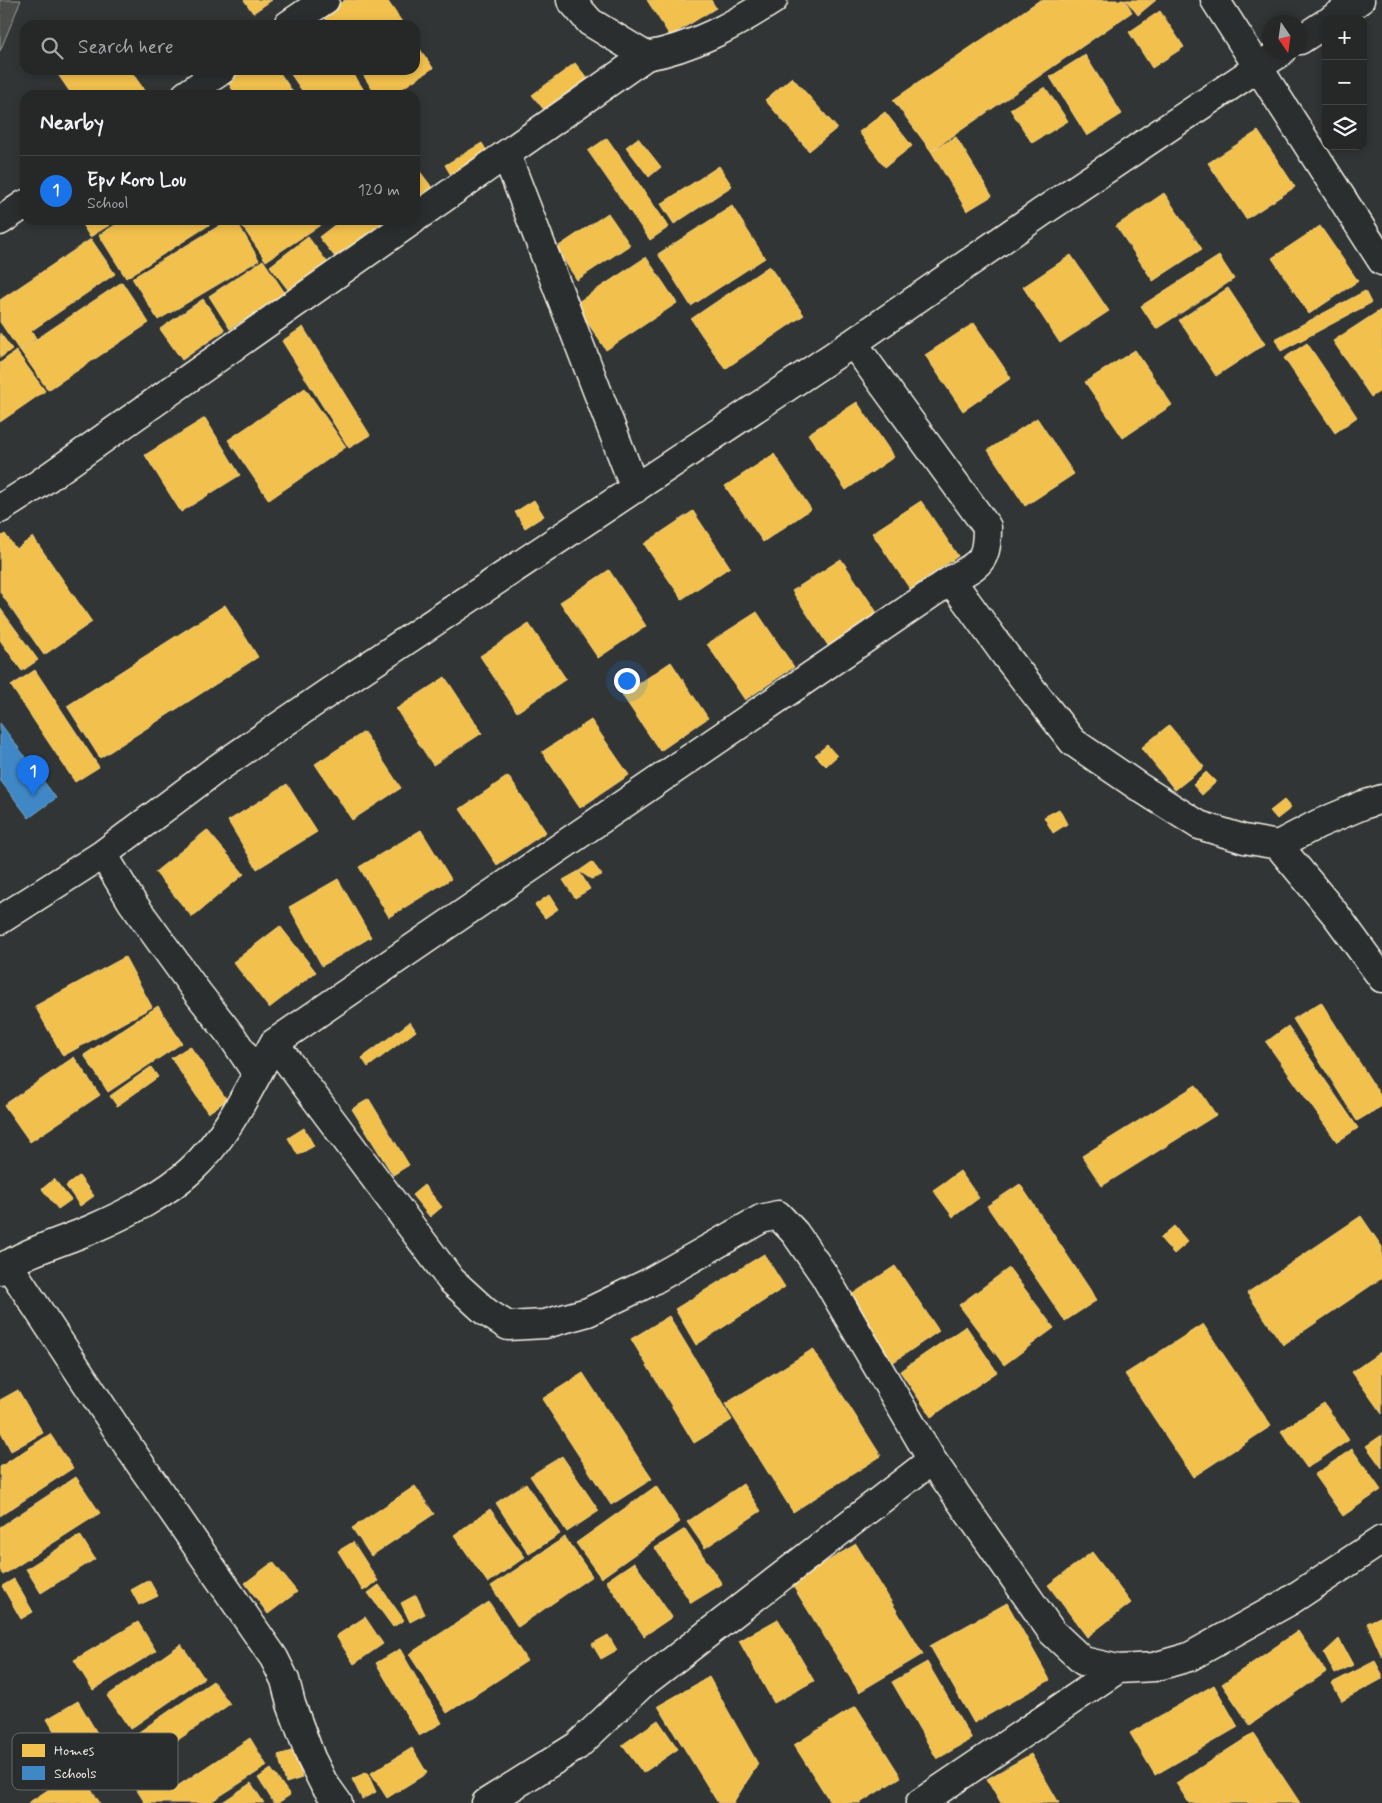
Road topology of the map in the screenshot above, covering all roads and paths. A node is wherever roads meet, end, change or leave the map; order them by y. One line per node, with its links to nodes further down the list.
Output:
1 (325, 0): 7 (street)
2 (571, 0): 10 (street)
3 (773, 0): 10 (street)
4 (1215, 0): 12 (street)
5 (1360, 0): 6 (street)
6 (1338, 15)
7 (295, 20)
8 (1322, 26): 9 (street)
9 (1307, 35)
10 (646, 56): 15 (street)
11 (1269, 60): 12 (street)
12 (1259, 67): 20 (street); 21 (street)
13 (215, 75): 14 (street)
14 (193, 90)
15 (506, 154): 17 (street); 22 (street)
16 (20, 207): 18 (street)
17 (420, 215)
18 (0, 221)
19 (406, 225): 23 (street)
20 (1382, 261)
21 (853, 343): 22 (street); 24 (street)
22 (635, 488): 27 (street)
23 (0, 509)
24 (951, 580): 26 (street); 30 (street)
25 (1382, 800): 26 (street)
26 (1278, 845): 29 (street)
27 (103, 854): 28 (street); 31 (street)
28 (0, 920)
29 (1382, 978)
30 (274, 1043): 31 (street); 33 (street)
31 (257, 1074): 32 (street)
32 (4, 1267): 36 (street)
33 (932, 1460): 35 (street); 37 (street)
34 (1382, 1540): 35 (street)
35 (1118, 1669): 38 (street)
36 (338, 1803)
37 (486, 1803)
38 (920, 1803)

